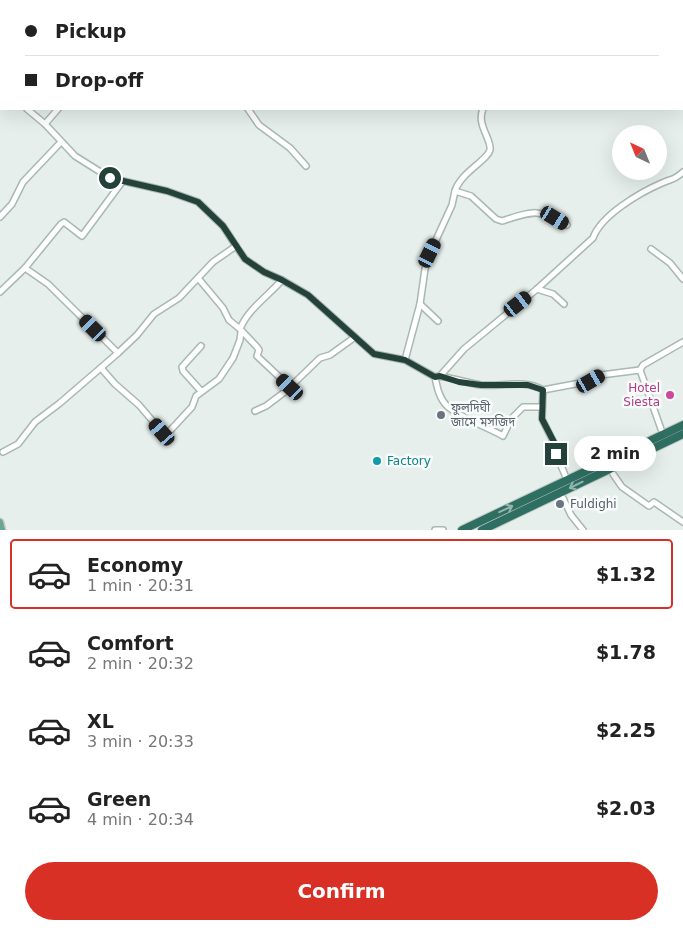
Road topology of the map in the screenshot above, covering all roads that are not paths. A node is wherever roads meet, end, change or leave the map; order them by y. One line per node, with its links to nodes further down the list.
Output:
1 (28, 110): 5 (street)
2 (57, 110): 5 (street)
3 (249, 110): 7 (street)
4 (482, 110): 10 (street)
5 (45, 124): 6 (street)
6 (60, 142): 9 (street); 11 (street)
7 (306, 166)
8 (683, 172): 19 (street)
9 (122, 182): 13 (street); 15 (street)
10 (455, 191): 12 (street); 21 (street)
11 (0, 218)
12 (567, 225)
13 (236, 246): 16 (street); 18 (street)
14 (651, 249): 17 (street)
15 (25, 268): 20 (street); 28 (street)
16 (198, 278): 24 (street); 28 (street)
17 (683, 279)
18 (282, 280): 24 (street); 25 (street)
19 (538, 289): 22 (street); 32 (street)
20 (0, 292)
21 (420, 304): 23 (street); 29 (street)
22 (564, 304)
23 (438, 321)
24 (241, 330): 33 (street); 35 (street)
25 (355, 337): 29 (street); 33 (street)
26 (683, 342): 31 (street)
27 (201, 346): 35 (street)
28 (118, 352): 30 (street)
29 (405, 360): 32 (street)
30 (101, 368): 35 (street); 41 (street)
31 (640, 370): 34 (street); 39 (street)
32 (438, 376): 34 (street); 36 (street)
33 (290, 387): 37 (street)
34 (543, 390): 36 (street)
35 (202, 391)
36 (542, 407): 43 (street)
37 (255, 411)
38 (683, 425): 50 (highway, one-way to 38)
39 (661, 429)
40 (683, 434): 51 (highway, one-way to 51)
41 (3, 452)
42 (613, 474): 46 (street)
43 (565, 475)
44 (563, 498): 52 (street)
45 (0, 522): 47 (main road)
46 (683, 522)
47 (2, 530)
48 (434, 530): 49 (street)
49 (443, 530)
50 (462, 530)
51 (482, 530)
52 (583, 530)

